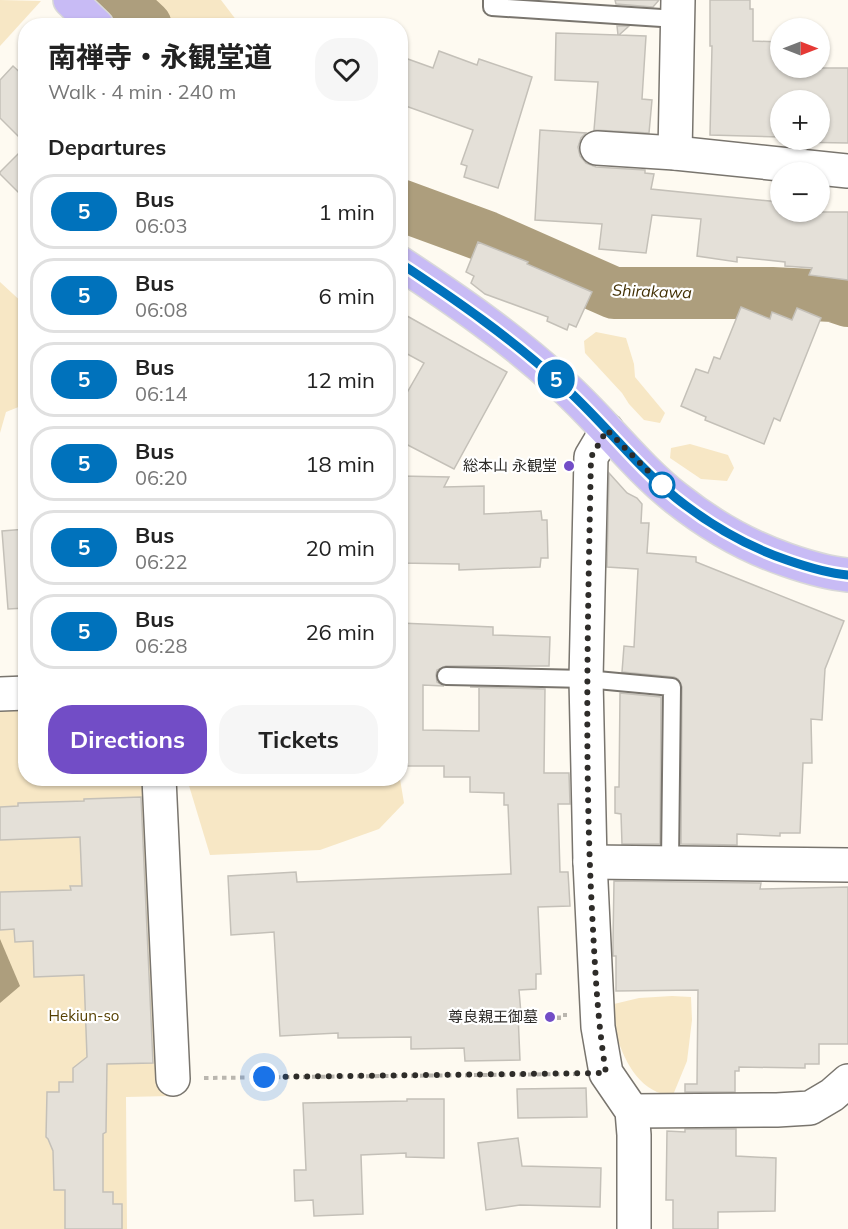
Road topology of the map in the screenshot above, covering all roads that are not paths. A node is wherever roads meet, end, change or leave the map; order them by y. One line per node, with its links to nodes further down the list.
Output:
1 (70, 0): 4 (main road)
2 (492, 0): 3 (lane)
3 (678, 10): 6 (street)
4 (89, 18)
5 (597, 148): 6 (street)
6 (675, 153): 7 (street)
7 (848, 171)
8 (408, 268): 9 (main road)
9 (607, 430): 10 (main road); 12 (street)
10 (848, 575)
11 (446, 676): 12 (lane)
12 (586, 680): 16 (street); 17 (lane)
13 (18, 693): 14 (street)
14 (0, 694)
15 (159, 786): 19 (street)
16 (590, 862): 17 (street); 21 (street)
17 (670, 863): 18 (street)
18 (848, 865)
19 (173, 1079)
20 (848, 1081): 21 (street)
21 (632, 1112): 22 (street)
22 (634, 1229)

